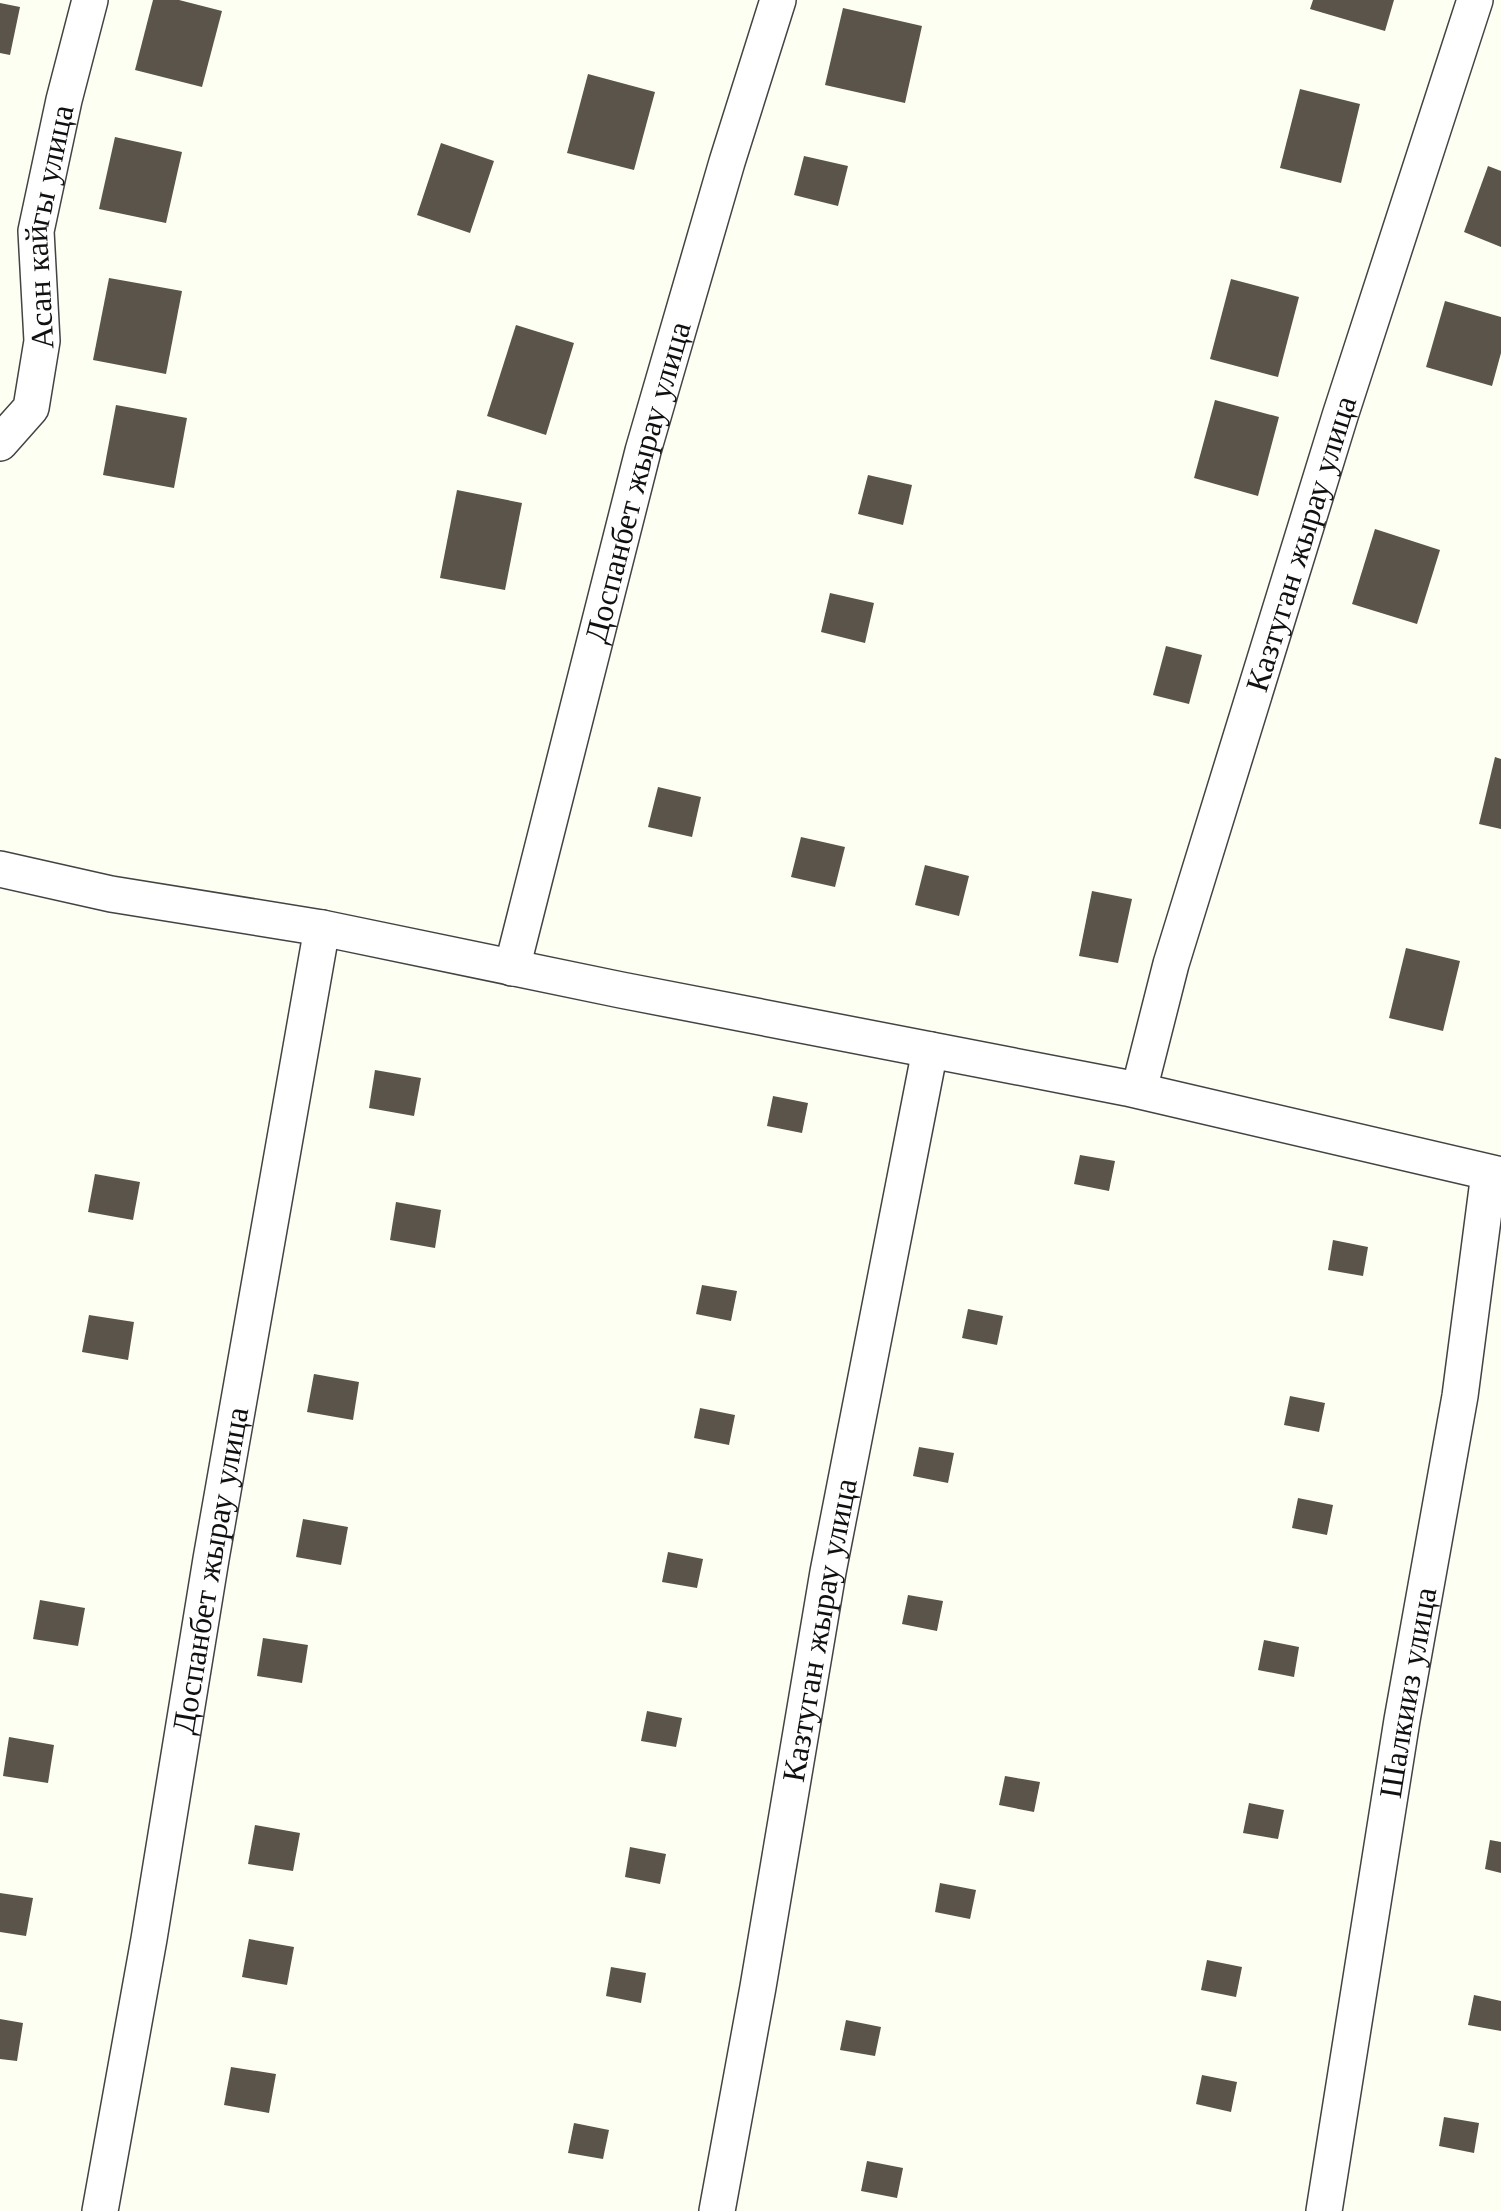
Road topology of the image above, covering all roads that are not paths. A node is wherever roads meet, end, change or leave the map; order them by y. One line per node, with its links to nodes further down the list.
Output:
1 (90, 0): 4 (street, Асан кайгы улица)
2 (778, 0): 7 (street, Доспанбет жырау улица)
3 (1475, 0): 9 (street, Казтуган жырау улица)
4 (0, 443)
5 (0, 868): 6 (street)
6 (322, 928): 7 (street); 11 (street, Доспанбет жырау улица)
7 (512, 968): 8 (street)
8 (930, 1050): 9 (street); 12 (street, Казтуган жырау улица)
9 (1140, 1090): 10 (street)
10 (1495, 1174): 13 (street, Шалкииз улица)
11 (100, 2211)
12 (717, 2211)
13 (1324, 2211)

